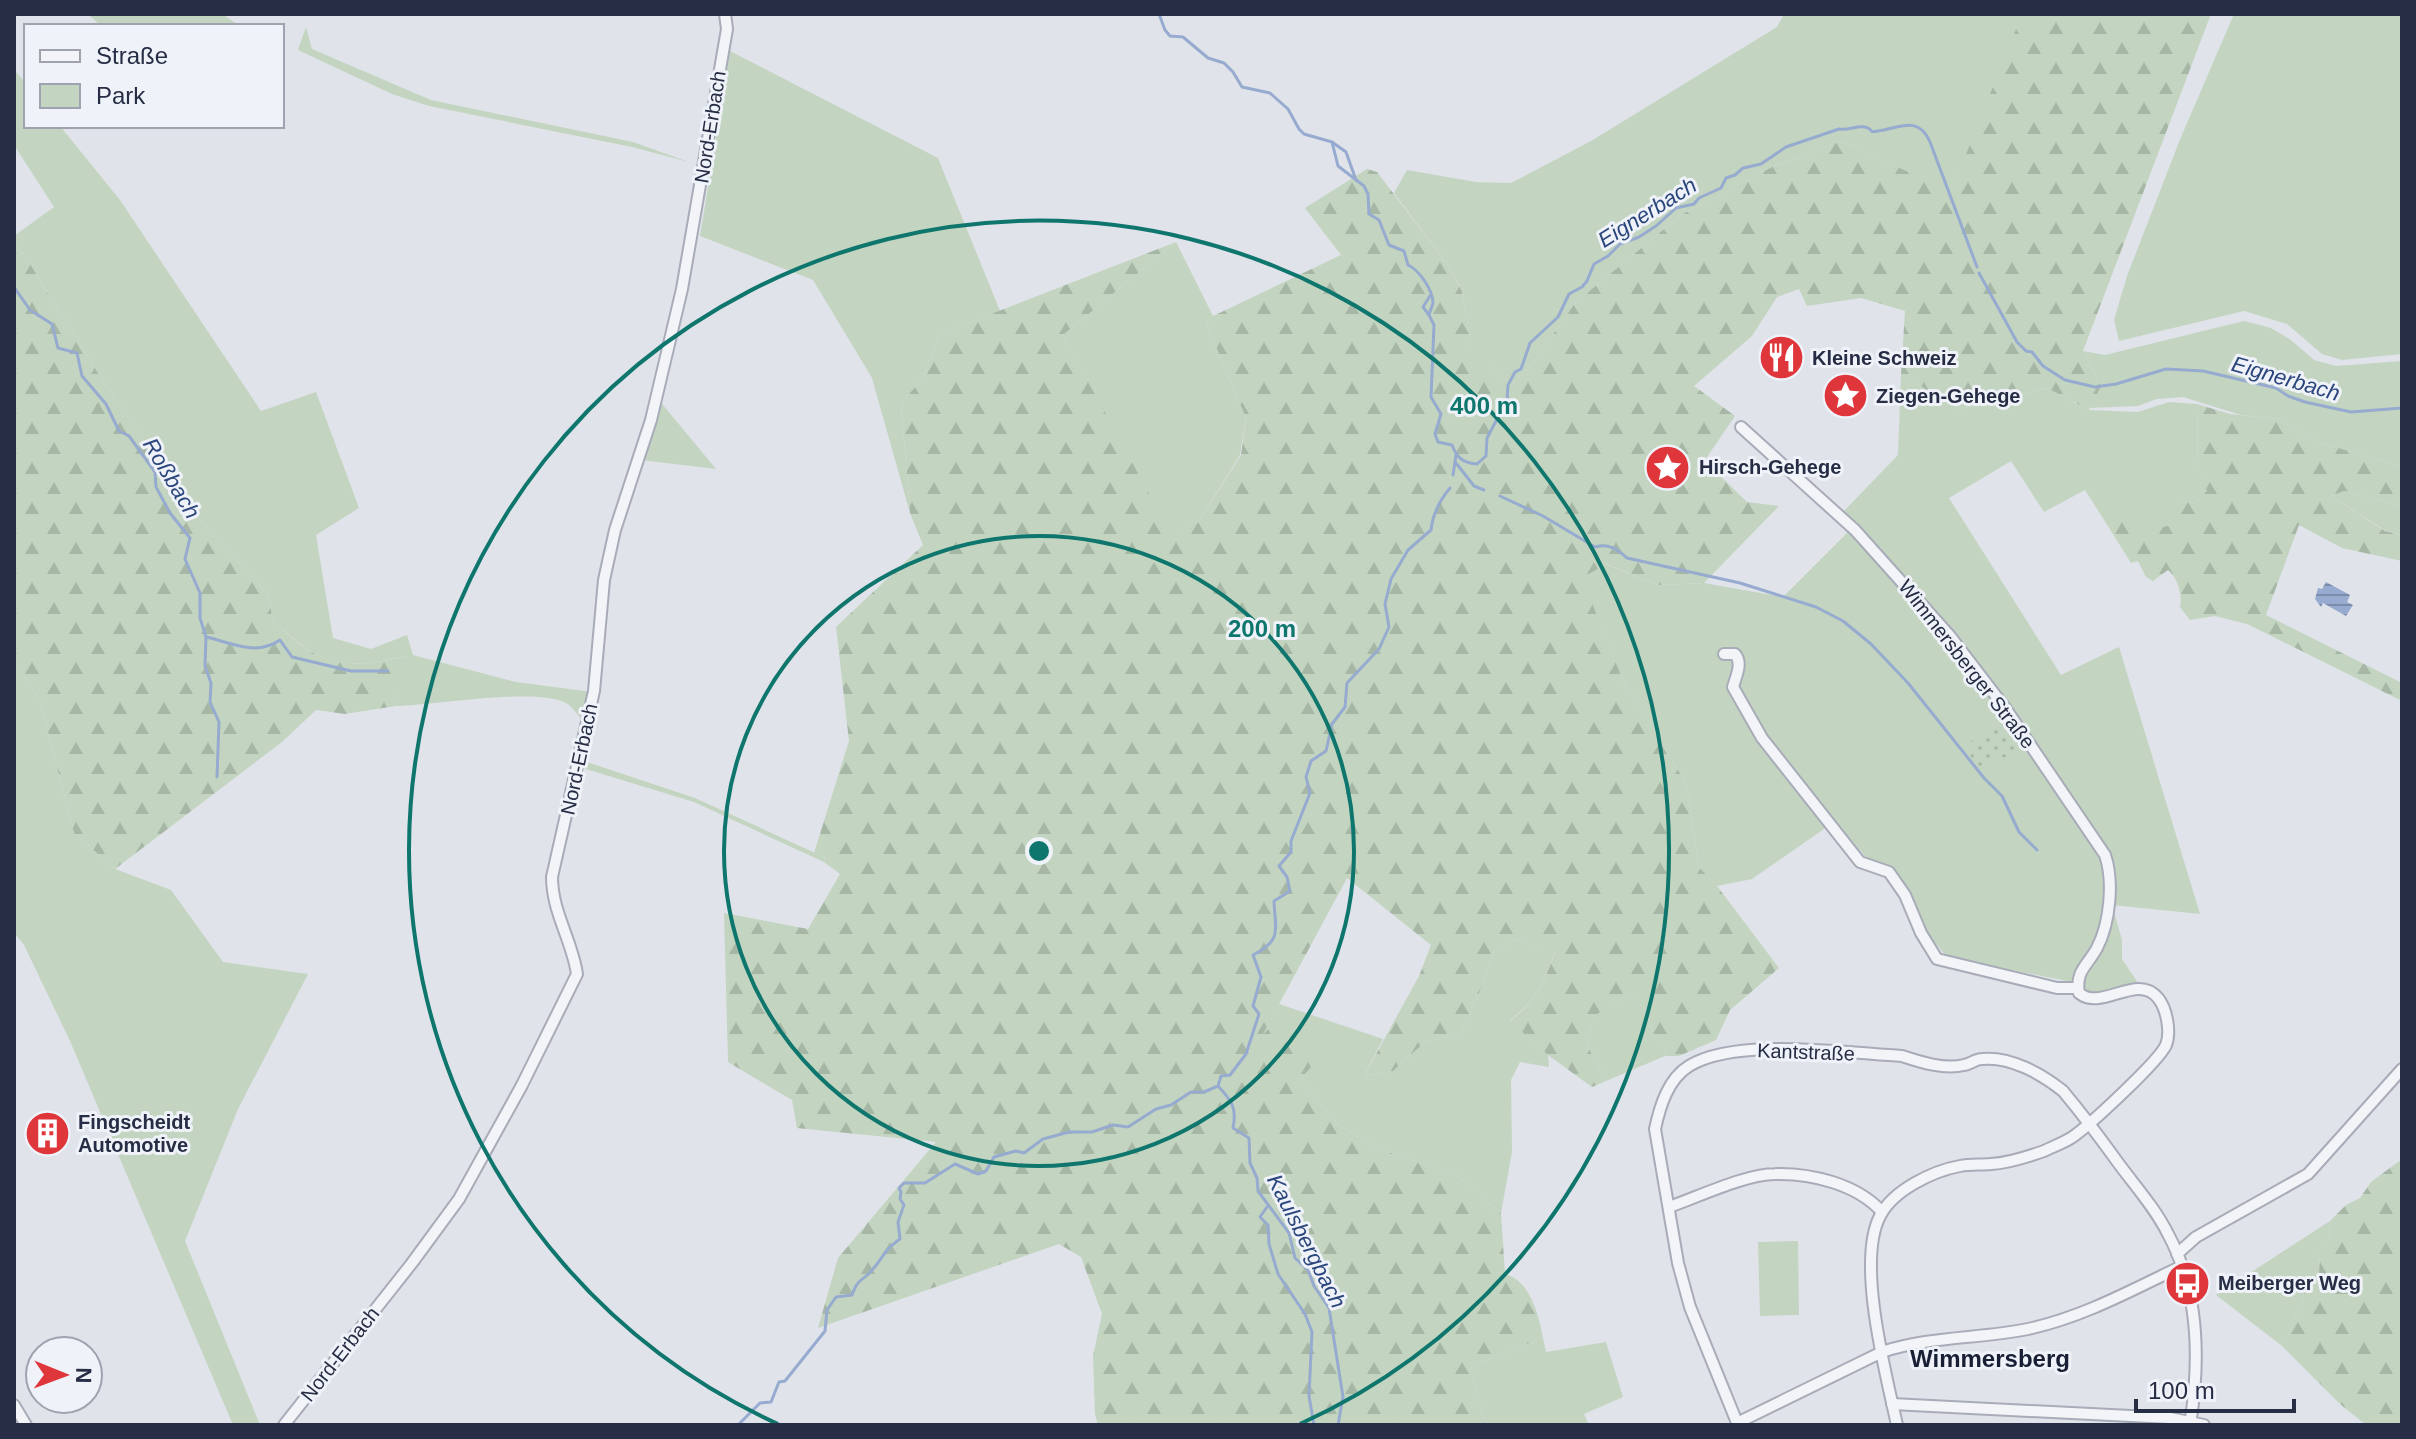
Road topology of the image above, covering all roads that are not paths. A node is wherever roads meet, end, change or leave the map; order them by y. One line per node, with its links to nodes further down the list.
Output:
1 (725, 14): 17 (street, Nord-Erbach)
2 (1741, 427): 4 (street, Wimmersberger Straße)
3 (1724, 654): 4 (street)
4 (2078, 988): 6 (street)
5 (2402, 1069): 9 (street)
6 (2090, 1123): 7 (street, Kantstraße); 8 (street); 9 (street)
7 (1669, 1207): 8 (street); 15 (street, Kantstraße)
8 (1882, 1212): 11 (street)
9 (2177, 1254): 10 (street)
10 (2182, 1266): 11 (street); 14 (street)
11 (1882, 1352): 12 (street); 15 (street)
12 (1892, 1404): 14 (street); 18 (street)
13 (14, 1405): 16 (street)
14 (2190, 1423): 19 (street)
15 (1738, 1424)
16 (26, 1425)
17 (284, 1425)
18 (1897, 1425)
19 (2204, 1425)

